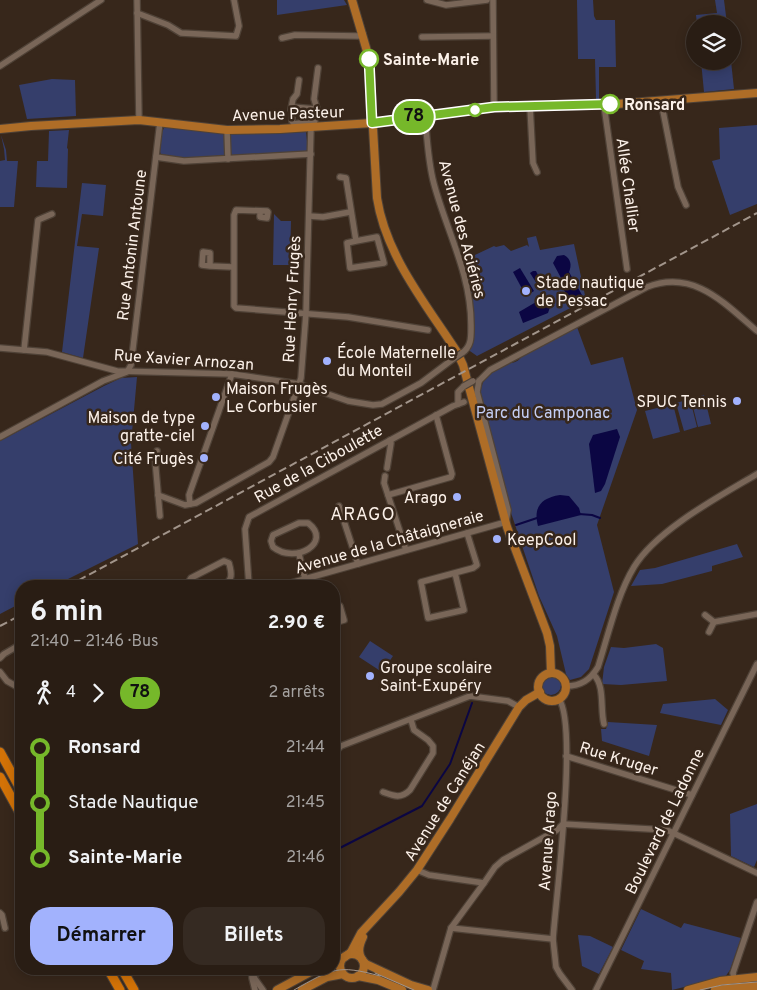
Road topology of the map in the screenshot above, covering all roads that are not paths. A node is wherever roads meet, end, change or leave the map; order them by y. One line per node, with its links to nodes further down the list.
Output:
1 (101, 0): 13 (street)
2 (137, 0): 8 (street)
3 (234, 0): 8 (street)
4 (427, 0): 5 (street)
5 (487, 0)
6 (493, 0): 10 (street)
7 (353, 2): 9 (main road)
8 (137, 14): 23 (street)
9 (363, 34): 12 (street); 25 (main road)
10 (493, 36): 11 (street); 21 (street)
11 (422, 37)
12 (282, 38)
13 (0, 66)
14 (318, 68): 26 (street, Rue Henry Frugès)
15 (299, 80): 27 (street)
16 (757, 93): 17 (main road, Avenue Pasteur)
17 (661, 101): 18 (main road, Avenue Pasteur); 35 (street)
18 (604, 105): 19 (main road, Avenue Pasteur); 43 (street, Allée Challier)
19 (530, 106): 21 (main road, Avenue Pasteur); 33 (street)
20 (292, 107): 20 (street)
21 (494, 107): 22 (main road, Avenue Pasteur)
22 (425, 115): 25 (main road, Avenue Pasteur); 48 (street, Avenue des Aciéries)
23 (139, 120): 24 (main road, Avenue Pasteur); 28 (main road, Avenue Pasteur)
24 (160, 122): 29 (main road, Avenue Pasteur); 31 (street, Rue Antonin Antoune)
25 (372, 123): 26 (main road, Avenue Pasteur); 66 (main road)
26 (314, 127): 27 (main road, Avenue Pasteur); 30 (street, Rue Henry Frugès)
27 (292, 128): 29 (main road, Avenue Pasteur)
28 (0, 129)
29 (227, 130): 32 (street)
30 (311, 154): 32 (street); 39 (street, Rue Henry Frugès)
31 (156, 157): 32 (street); 50 (street, Rue Antonin Antoune)
32 (228, 159)
33 (537, 172)
34 (340, 177): 37 (street)
35 (686, 205)
36 (260, 210): 42 (street)
37 (350, 212): 39 (street); 40 (street)
38 (52, 214): 49 (street)
39 (309, 216): 44 (street, Rue Henry Frugès)
40 (356, 241): 40 (street)
41 (210, 266): 42 (street)
42 (233, 267): 44 (street)
43 (627, 269)
44 (306, 313): 45 (street); 53 (street, Rue Henry Frugès)
45 (428, 330)
46 (757, 331): 52 (street)
47 (0, 348): 49 (street, Rue Xavier Arnozan)
48 (467, 348): 53 (street, Rue Xavier Arnozan, bridge)
49 (24, 350): 50 (street, Rue Xavier Arnozan)
50 (127, 372): 51 (street, Rue Xavier Arnozan); 55 (street)
51 (232, 374): 53 (street, Rue Xavier Arnozan); 63 (street)
52 (476, 381): 54 (street, Rue de la Ciboulette, bridge); 66 (street)
53 (299, 384): 63 (street, Rue Henry Frugès)
54 (436, 415): 56 (street, Rue de la Ciboulette); 62 (street)
55 (0, 437)
56 (390, 440): 58 (street); 75 (street, Rue de la Ciboulette)
57 (157, 451): 61 (street)
58 (387, 468)
59 (757, 474): 88 (street)
60 (385, 476): 62 (street)
61 (158, 495): 63 (street); 65 (street)
62 (388, 495): 68 (street)
63 (190, 504)
64 (339, 506): 70 (street)
65 (160, 516)
66 (506, 522): 67 (street, Avenue de la Châtaigneraie); 87 (main road)
67 (467, 533): 68 (street, Avenue de la Châtaigneraie); 71 (street)
68 (406, 550): 70 (street, Avenue de la Châtaigneraie)
69 (299, 554): 69 (street); 72 (street)
70 (358, 564): 72 (street, Avenue de la Châtaigneraie)
71 (454, 573): 71 (street)
72 (305, 579): 76 (street, Avenue de la Châtaigneraie)
73 (190, 580): 74 (street)
74 (230, 580)
75 (249, 580)
76 (301, 580)
77 (340, 606): 80 (street)
78 (757, 614): 81 (street)
79 (705, 615): 81 (street)
80 (340, 621)
81 (714, 622): 82 (street)
82 (709, 632)
83 (15, 648): 84 (street)
84 (0, 658)
85 (757, 664): 102 (street, Boulevard de Ladonne)
86 (0, 672): 89 (street)
87 (551, 673): 90 (main road); 91 (main road)
88 (594, 675): 90 (street); 95 (street)
89 (15, 686)
90 (566, 686): 92 (main road)
91 (540, 692): 92 (main road); 93 (main road, Avenue de Canéjan)
92 (559, 699): 98 (street, Avenue Arago)
93 (519, 707): 94 (street); 106 (main road, Avenue de Canéjan)
94 (411, 720): 96 (street); 101 (street)
95 (604, 724)
96 (340, 747)
97 (0, 752): 100 (highway)
98 (566, 756): 102 (street, Rue Kruger); 104 (street, Avenue Arago)
99 (0, 777): 103 (highway)
100 (15, 779)
101 (383, 792)
102 (692, 795): 105 (street, Boulevard de Ladonne)
103 (15, 804)
104 (563, 824): 105 (street); 108 (street); 114 (street, Avenue Arago)
105 (674, 832): 107 (street); 141 (street, Boulevard de Ladonne)
106 (417, 870): 108 (street); 111 (main road, Avenue de Canéjan)
107 (757, 873)
108 (484, 884): 113 (street)
109 (757, 902): 127 (street)
110 (0, 913): 112 (street)
111 (370, 925): 115 (main road, Avenue de Canéjan); 117 (main road, Avenue de Canéjan)
112 (5, 928)
113 (452, 928): 114 (street); 138 (street)
114 (553, 939): 128 (street, Avenue Arago)
115 (345, 957): 116 (main road); 117 (main road); 118 (main road, Avenue de Canéjan)
116 (340, 958)
117 (362, 960): 125 (main road, Avenue de Canéjan); 137 (main road)
118 (343, 974): 123 (main road); 125 (main road)
119 (111, 975): 130 (highway)
120 (125, 975): 131 (highway)
121 (305, 975): 134 (main road)
122 (339, 975): 135 (main road)
123 (340, 975)
124 (252, 976): 132 (street); 133 (street)
125 (358, 976): 136 (main road)
126 (757, 977): 127 (main road)
127 (734, 979): 142 (main road)
128 (568, 984): 139 (street, Avenue Arago); 140 (street, Avenue Arago)
129 (757, 986): 143 (main road)
130 (120, 990)
131 (134, 990)
132 (256, 990)
133 (263, 990)
134 (277, 990)
135 (302, 990)
136 (402, 990)
137 (428, 990)
138 (433, 990)
139 (572, 990)
140 (578, 990)
141 (596, 990)
142 (688, 990)
143 (715, 990)

